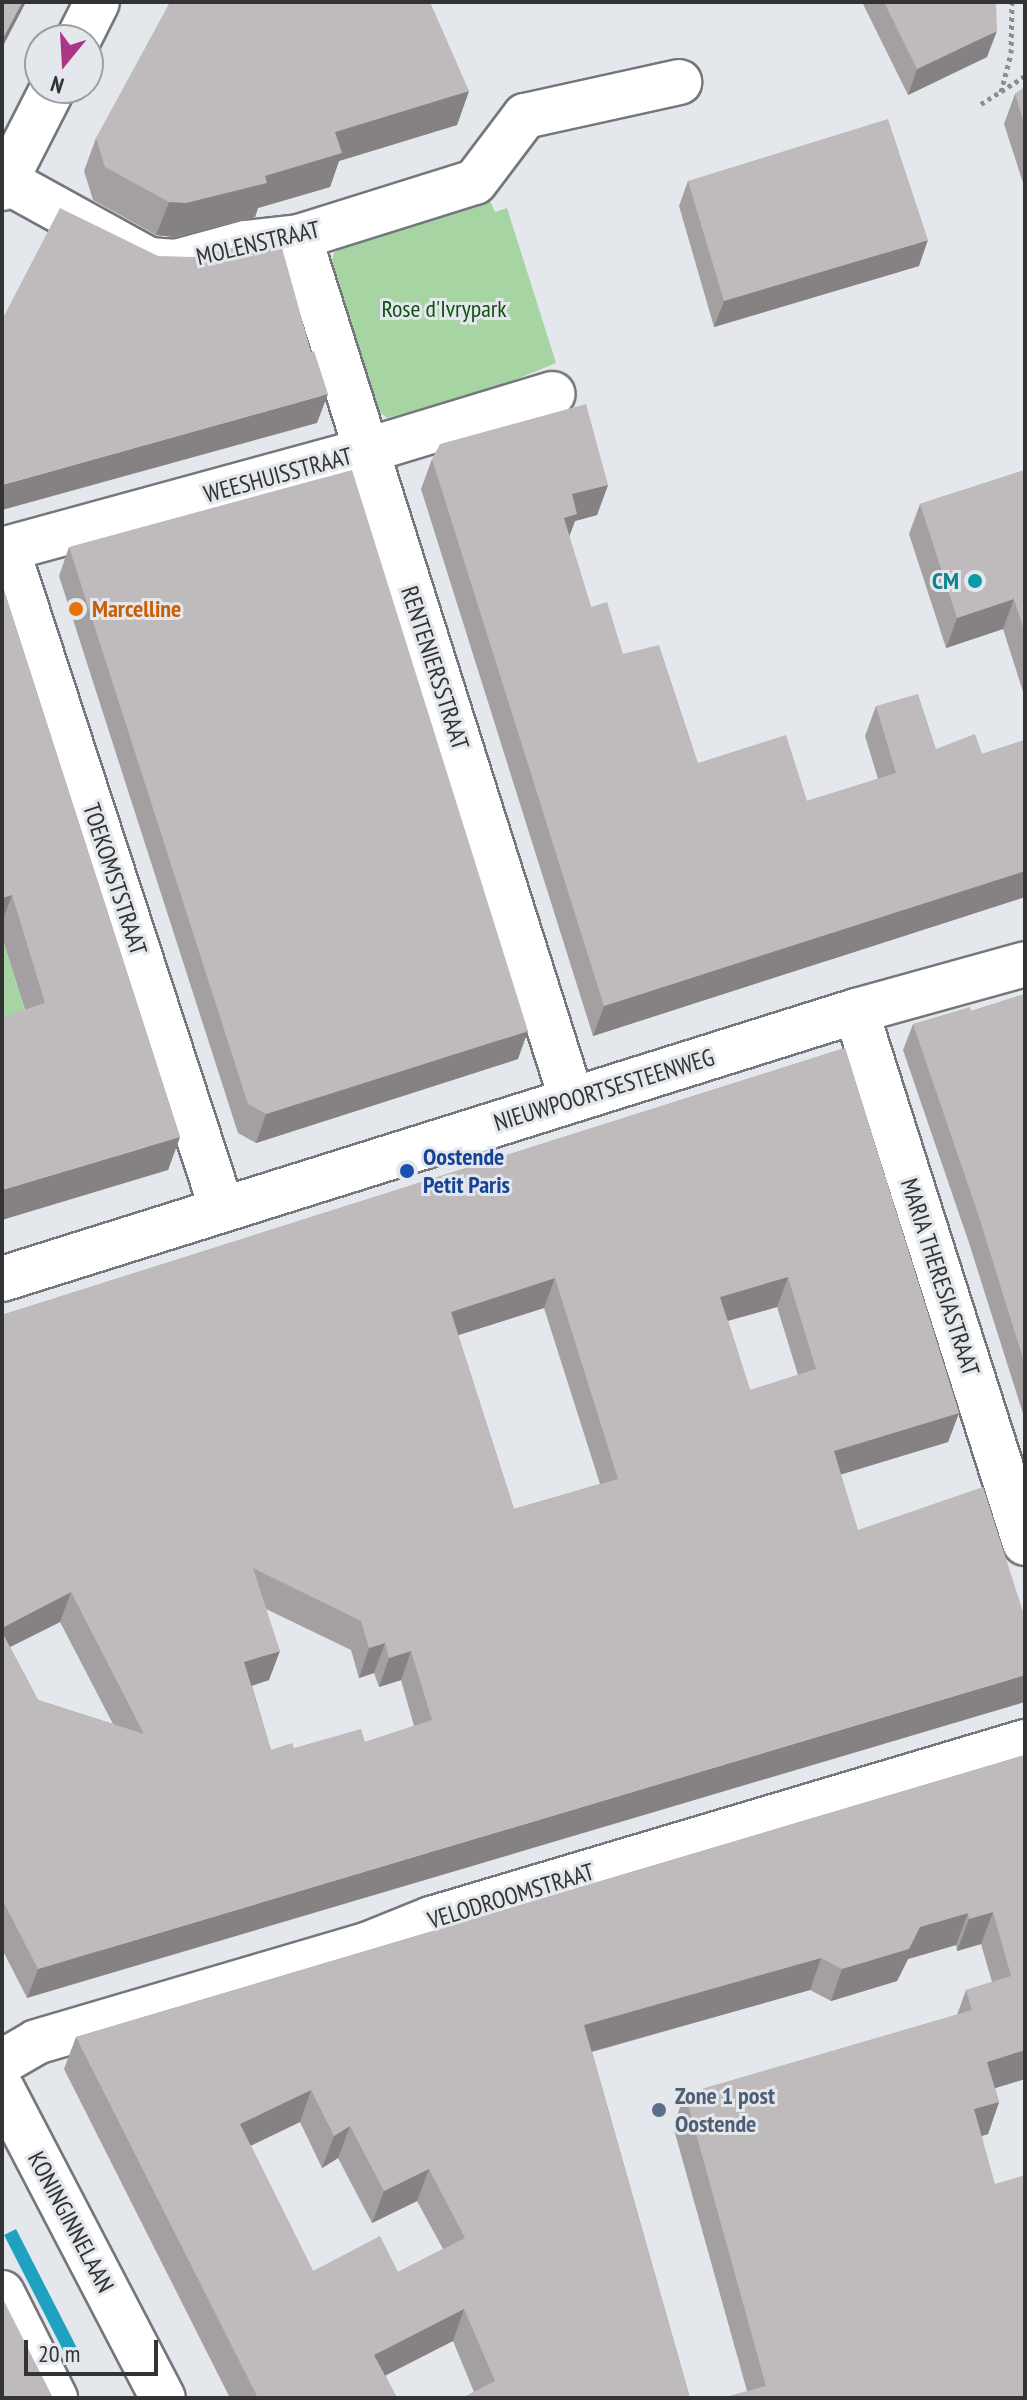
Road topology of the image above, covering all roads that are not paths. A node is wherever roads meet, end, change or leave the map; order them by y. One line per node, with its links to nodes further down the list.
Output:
1 (97, 2): 2 (street)
2 (86, 24)
3 (679, 82): 6 (street, MOLENSTRAAT)
4 (44, 104): 5 (street)
5 (7, 167): 6 (street, MOLENSTRAAT)
6 (299, 237): 8 (street, RENTENIERSSTRAAT)
7 (553, 394): 8 (street, WEESHUISSTRAAT)
8 (365, 451): 9 (street, WEESHUISSTRAAT); 12 (street, RENTENIERSSTRAAT)
9 (5, 550): 13 (street, TOEKOMSTSTRAAT)
10 (1025, 964): 11 (street, NIEUWPOORTSESTEENWEG)
11 (856, 1011): 12 (street, NIEUWPOORTSESTEENWEG); 15 (street, MARIA THERESIASTRAAT)
12 (572, 1100): 13 (street, NIEUWPOORTSESTEENWEG)
13 (222, 1209): 14 (street, NIEUWPOORTSESTEENWEG)
14 (2, 1279)
15 (1025, 1543)
16 (1025, 1742): 17 (street, VELODROOMSTRAAT)
17 (2, 2062)
18 (2, 2089): 21 (street, KONINGINNELAAN)
19 (2, 2293): 20 (street)
20 (55, 2398)
21 (163, 2398)

